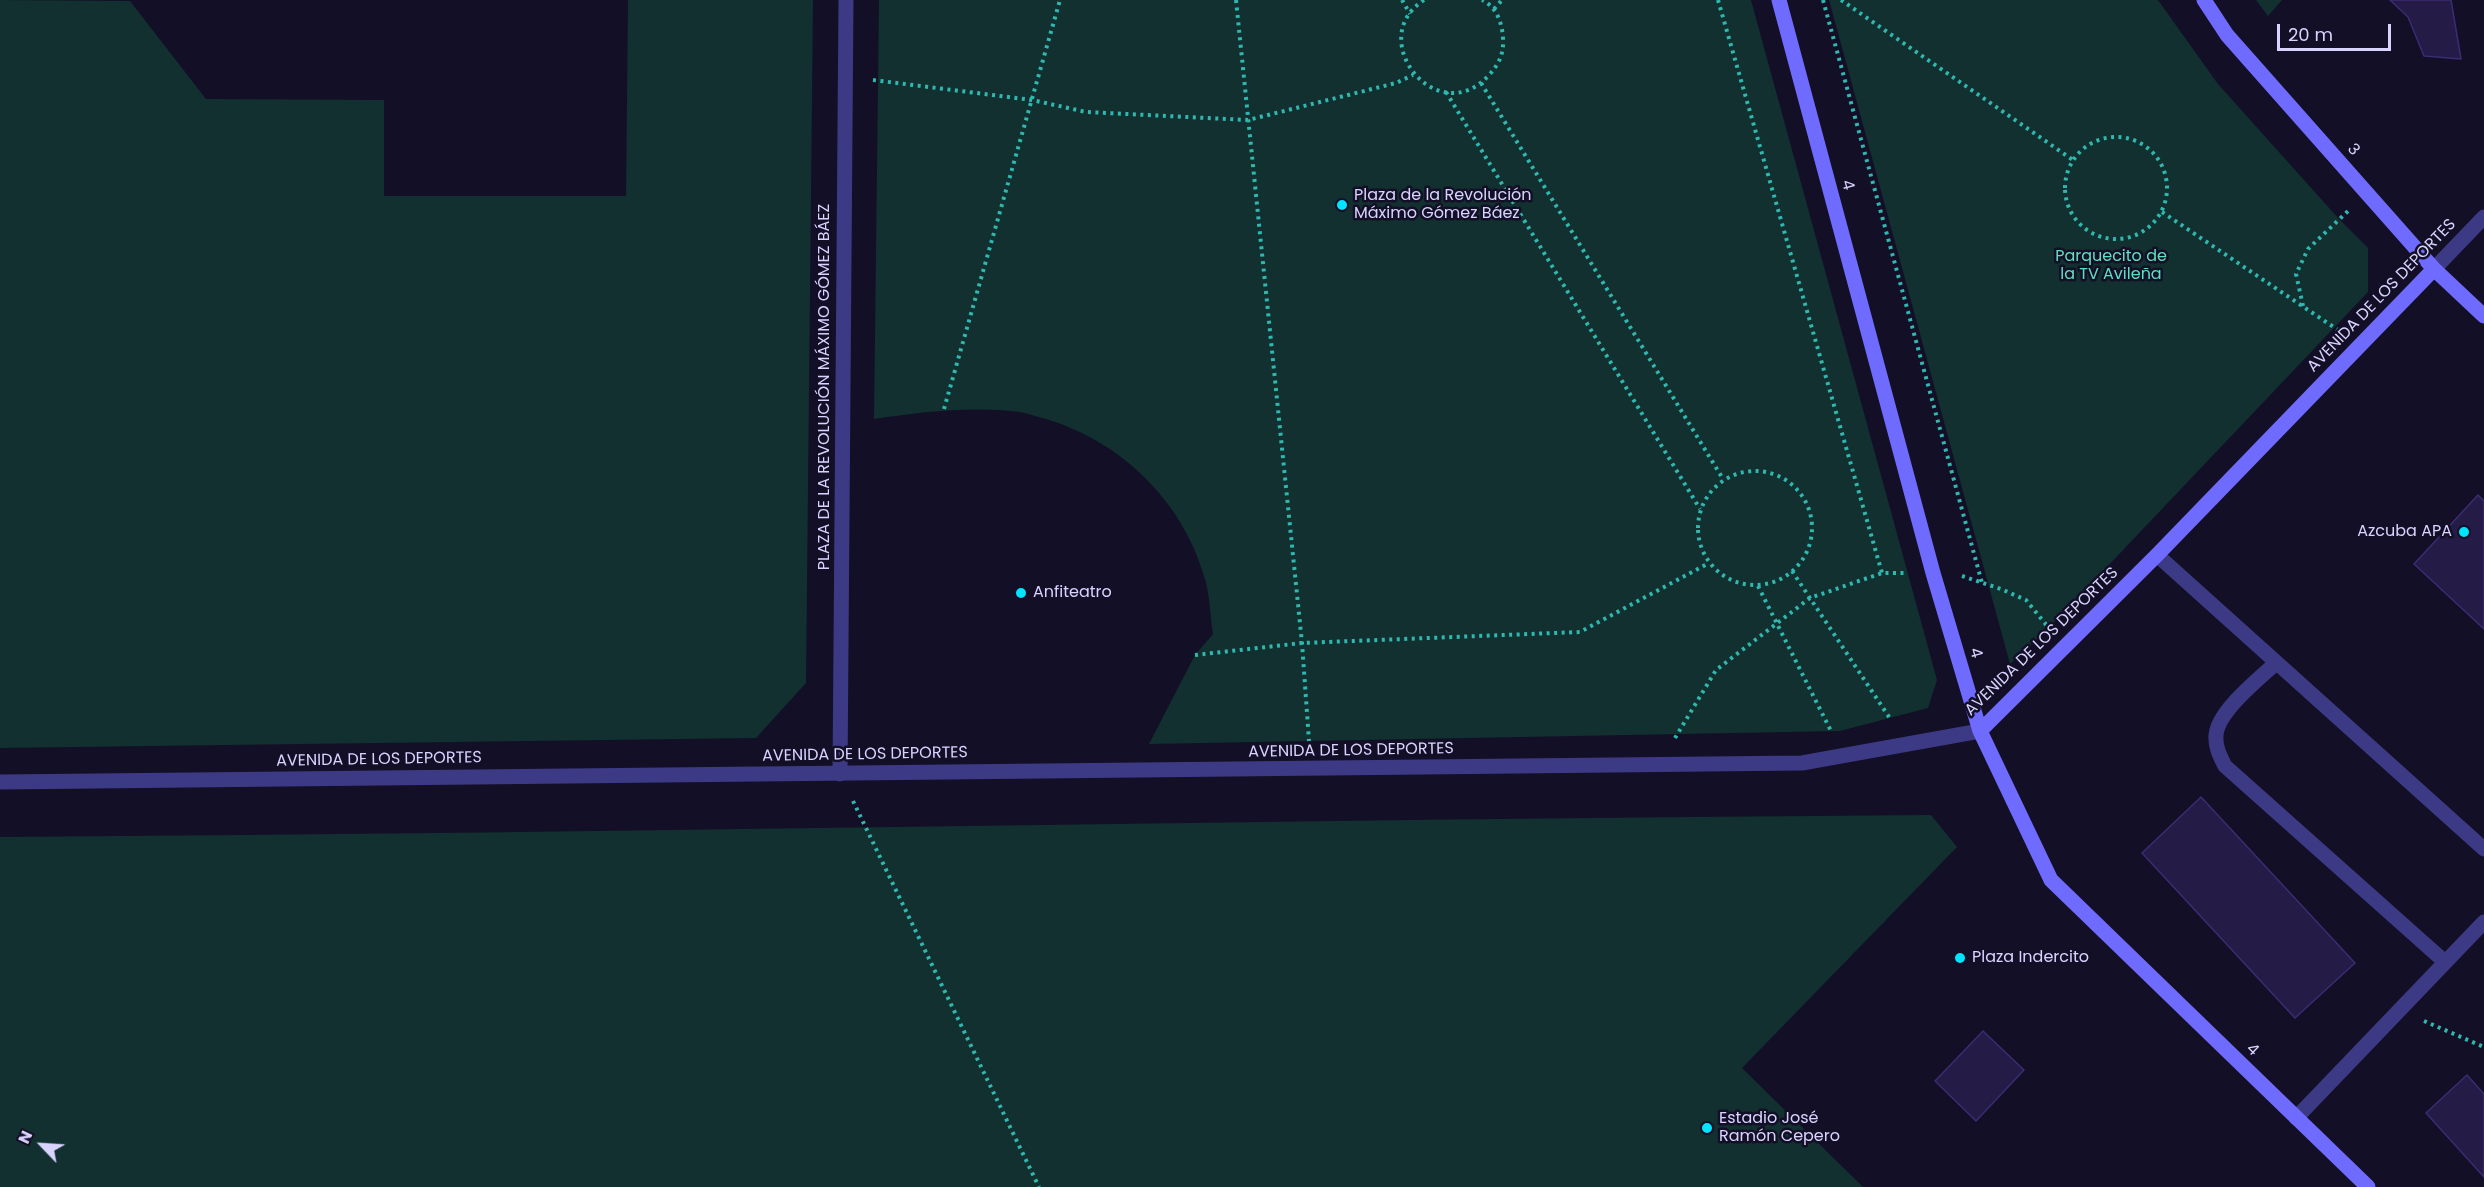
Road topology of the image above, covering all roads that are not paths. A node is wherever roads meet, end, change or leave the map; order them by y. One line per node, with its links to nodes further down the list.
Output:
1 (846, 0): 10 (street, PLAZA DE LA REVOLUCIÓN MÁXIMO GÓMEZ BÁEZ)
2 (1779, 0): 9 (main road, 4)
3 (2204, 0): 5 (main road, 3)
4 (2484, 217): 5 (street, AVENIDA DE LOS DEPORTES)
5 (2434, 269): 6 (main road, 3); 7 (main road, AVENIDA DE LOS DEPORTES)
6 (2484, 316)
7 (2157, 555): 8 (street); 9 (main road, AVENIDA DE LOS DEPORTES)
8 (2276, 663): 12 (street); 14 (street)
9 (1980, 731): 10 (street, AVENIDA DE LOS DEPORTES); 15 (main road, 4)
10 (840, 774): 11 (street, AVENIDA DE LOS DEPORTES)
11 (0, 782)
12 (2484, 849)
13 (2484, 922): 14 (street)
14 (2445, 962): 15 (street)
15 (2296, 1118): 16 (main road, 4)
16 (2368, 1187)

